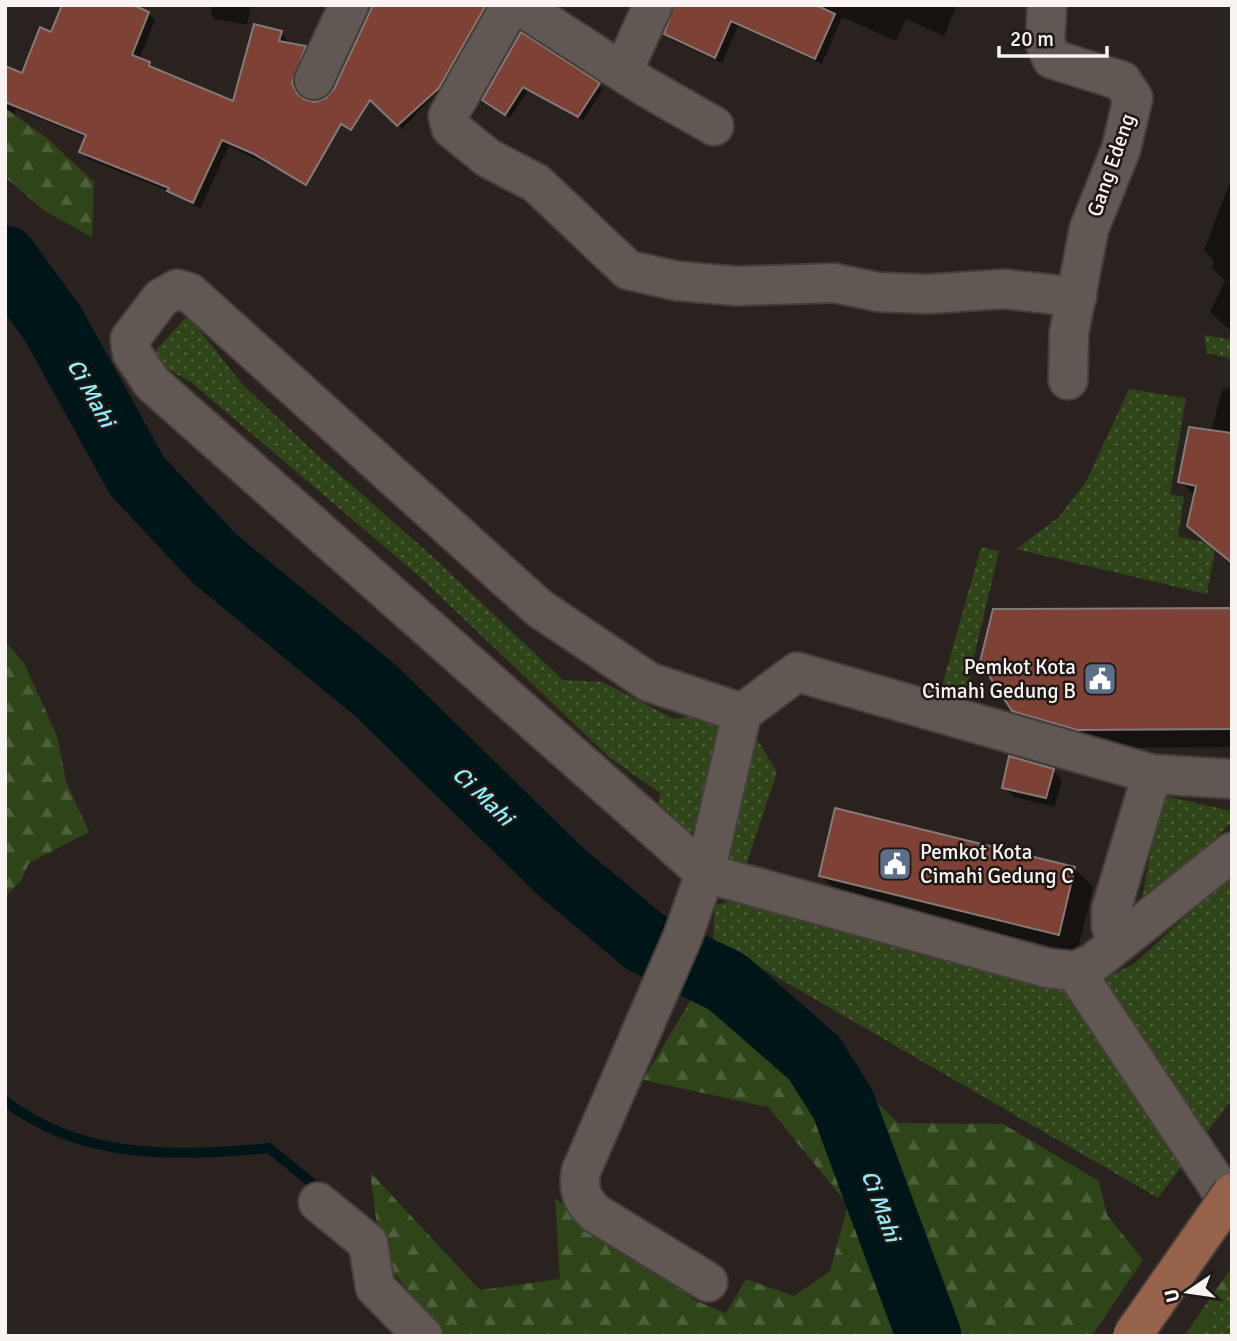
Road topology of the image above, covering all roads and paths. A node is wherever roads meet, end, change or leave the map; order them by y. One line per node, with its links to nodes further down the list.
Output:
1 (349, 5): 7 (street)
2 (511, 5): 9 (street)
3 (519, 5): 6 (street)
4 (653, 5): 6 (street)
5 (1047, 5): 9 (street, Gang Edeng)
6 (623, 71): 8 (street)
7 (314, 80)
8 (713, 126)
9 (1077, 297): 10 (street, Gang Edeng)
10 (1068, 380)
11 (742, 713): 12 (street); 15 (street); 15 (street)
12 (1152, 774): 13 (street); 16 (street)
13 (1232, 779)
14 (1232, 852): 16 (street)
15 (705, 873): 17 (street); 21 (street)
16 (1119, 941): 17 (street)
17 (1075, 971): 20 (street)
18 (1232, 1193): 23 (main road, bridge)
19 (318, 1202): 22 (street)
20 (1232, 1207)
21 (708, 1282)
22 (423, 1336)
23 (1132, 1336)

